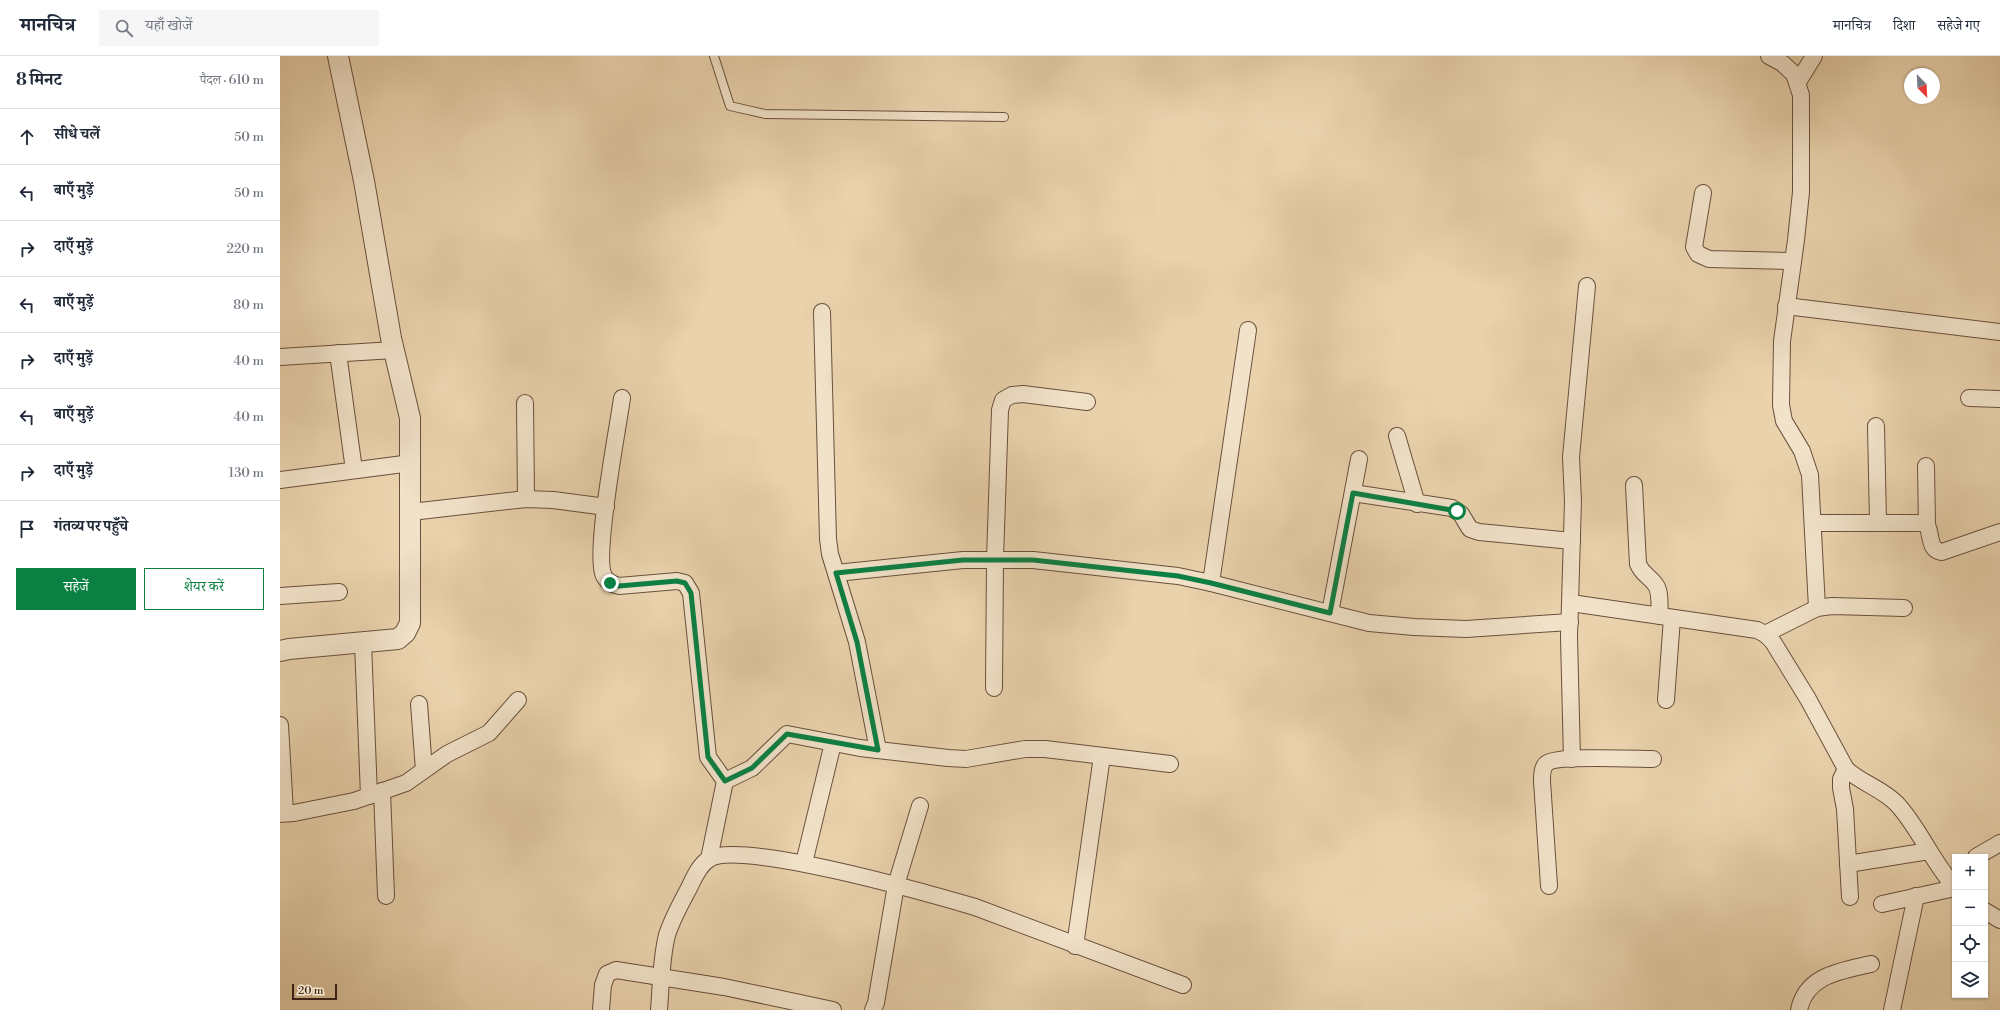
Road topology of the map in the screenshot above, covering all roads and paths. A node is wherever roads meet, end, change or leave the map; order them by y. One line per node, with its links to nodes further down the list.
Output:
1 (338, 56): 14 (street)
2 (714, 56): 6 (lane)
3 (1769, 56): 5 (street)
4 (1814, 56): 5 (street)
5 (1798, 82): 8 (street)
6 (1004, 117)
7 (1703, 193): 8 (street)
8 (1793, 261): 10 (street)
9 (1587, 286): 39 (street)
10 (1786, 306): 13 (street); 36 (street)
11 (822, 312): 41 (street)
12 (1248, 330): 42 (street)
13 (2000, 332)
14 (394, 350): 15 (street); 25 (street)
15 (338, 353): 16 (street); 27 (street)
16 (280, 357)
17 (622, 398): 33 (street)
18 (1969, 398): 19 (street)
19 (2000, 399)
20 (1087, 402): 40 (street)
21 (525, 403): 31 (street)
22 (1876, 426): 35 (street)
23 (1397, 436): 32 (street)
24 (1359, 459): 30 (street)
25 (411, 463): 27 (street); 34 (street)
26 (1926, 466): 37 (street)
27 (354, 470): 28 (street)
28 (280, 480)
29 (1634, 485): 49 (street)
30 (1353, 493): 32 (street); 48 (street)
31 (526, 499): 33 (street); 34 (street)
32 (1417, 504): 39 (street)
33 (606, 506): 67 (street)
34 (411, 512): 52 (street)
35 (1878, 522): 36 (street); 37 (street)
36 (1813, 523): 46 (street)
37 (1927, 525): 38 (street)
38 (2000, 532)
39 (1572, 541): 45 (street)
40 (995, 559): 41 (street); 42 (street); 54 (street)
41 (836, 573): 60 (street)
42 (1211, 583): 48 (street)
43 (339, 592): 44 (street)
44 (280, 596)
45 (1571, 603): 49 (street); 50 (street)
46 (1817, 608): 47 (street); 51 (street)
47 (1904, 608)
48 (1330, 613): 50 (street)
49 (1666, 617): 51 (street); 56 (street)
50 (1570, 622): 62 (street)
51 (1765, 634): 65 (street)
52 (363, 643): 53 (street); 68 (street)
53 (280, 651)
54 (994, 688)
55 (518, 700): 66 (street)
56 (1666, 700)
57 (419, 704): 66 (street)
58 (280, 725): 70 (street)
59 (833, 743): 60 (street); 67 (street); 75 (street)
60 (878, 750): 61 (street)
61 (1102, 756): 64 (street); 87 (street)
62 (1572, 759): 63 (street); 79 (street)
63 (1653, 759)
64 (1170, 764)
65 (1846, 769): 72 (street); 76 (street)
66 (424, 770): 68 (street)
67 (725, 781): 74 (street)
68 (376, 794): 70 (street); 81 (street)
69 (920, 806): 78 (street)
70 (282, 813)
71 (2000, 843): 73 (street)
72 (1929, 852): 76 (street); 77 (street)
73 (1981, 854)
74 (709, 859): 75 (street); 89 (street)
75 (804, 863): 78 (street)
76 (1848, 864): 83 (street)
77 (1950, 872)
78 (896, 885): 87 (street); 94 (street)
79 (1549, 886)
80 (1952, 889): 82 (street)
81 (386, 896)
82 (1916, 896): 84 (street); 96 (street)
83 (1850, 897)
84 (1882, 904)
85 (1988, 912): 86 (street)
86 (2000, 920)
87 (1075, 946): 90 (street)
88 (1871, 964): 95 (street)
89 (661, 977): 91 (street); 92 (street); 93 (street)
90 (1183, 985)
91 (601, 1010)
92 (659, 1010)
93 (833, 1010)
94 (873, 1010)
95 (1799, 1010)
96 (1892, 1010)

